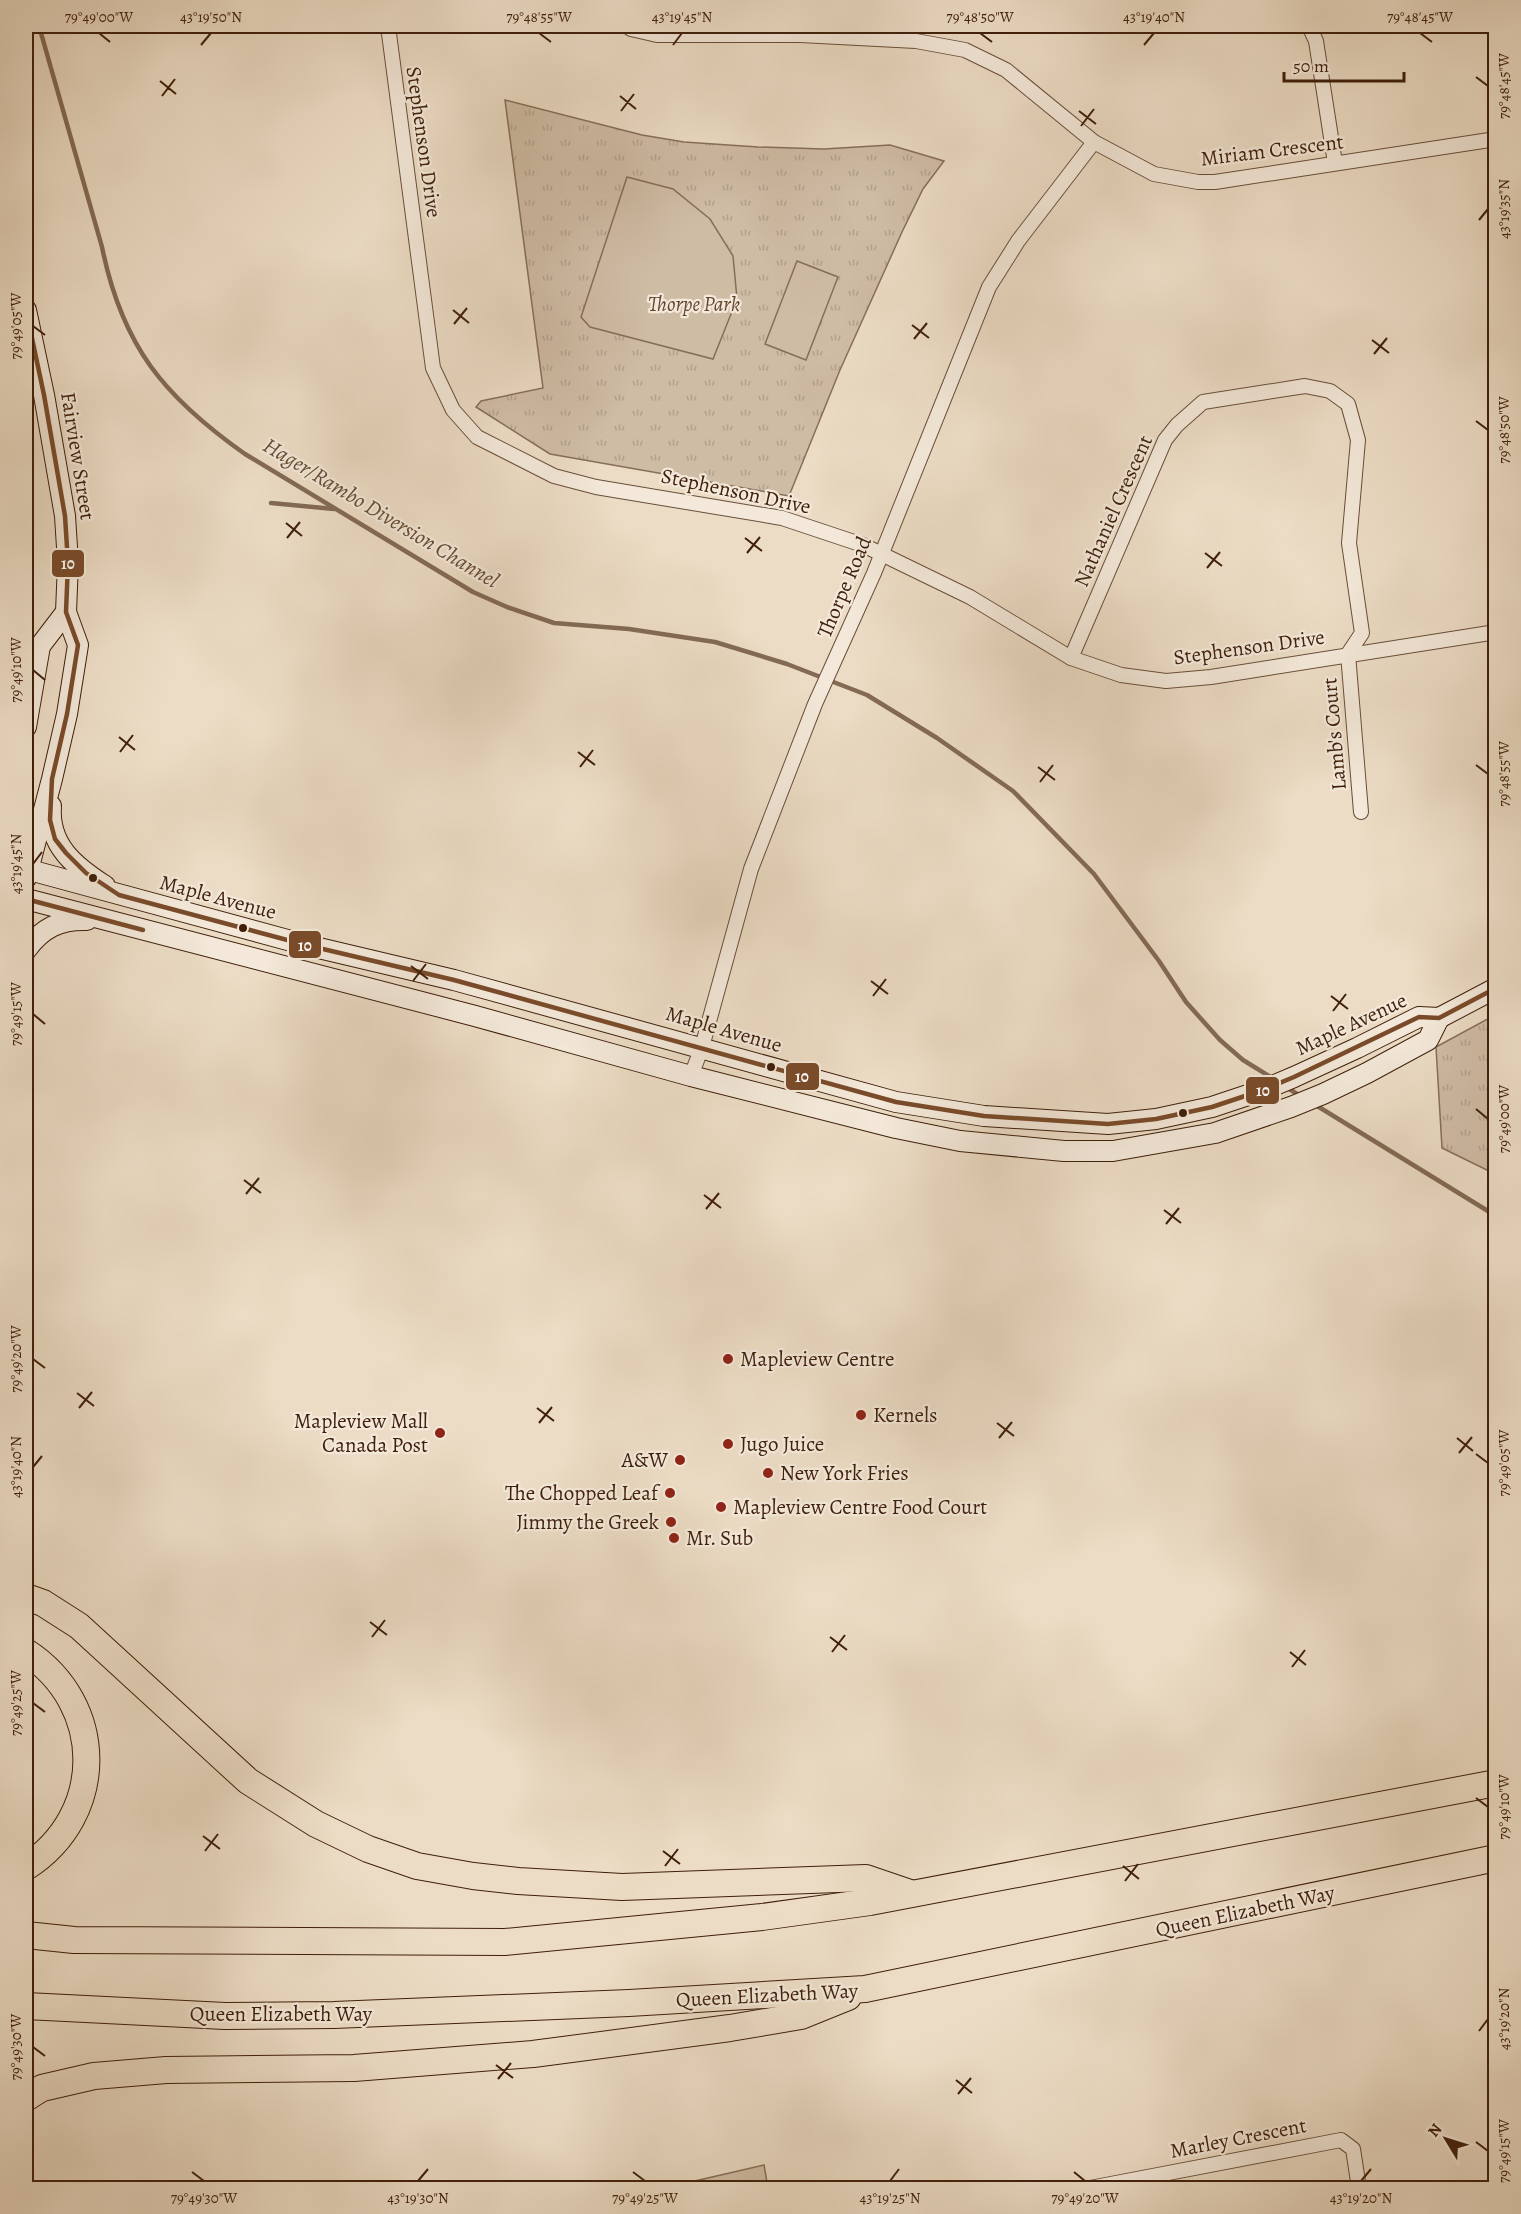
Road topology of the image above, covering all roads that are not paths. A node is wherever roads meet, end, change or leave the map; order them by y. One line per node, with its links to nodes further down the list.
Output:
1 (387, 26): 8 (street, Stephenson Drive)
2 (627, 26): 5 (street, Miriam Crescent)
3 (1309, 26): 6 (street)
4 (1496, 139): 6 (street, Miriam Crescent)
5 (1094, 142): 6 (street, Miriam Crescent); 8 (street, Thorpe Road)
6 (1335, 163)
7 (26, 310): 9 (main road, Fairview Street)
8 (881, 554): 12 (street, Stephenson Drive); 23 (street, Thorpe Road)
9 (66, 612): 13 (main road); 14 (main road, Fairview Street)
10 (1496, 632): 11 (street, Stephenson Drive)
11 (1348, 654): 12 (street, Stephenson Drive); 12 (street, Nathaniel Crescent); 15 (street, Lamb's Court)
12 (1071, 658)
13 (26, 727)
14 (52, 779): 16 (main road, Fairview Street); 17 (main road)
15 (1361, 812)
16 (26, 872): 17 (main road, Maple Avenue)
17 (119, 895): 23 (main road, Maple Avenue)
18 (26, 899): 19 (main road, Maple Avenue)
19 (113, 922): 20 (main road); 24 (main road, Maple Avenue)
20 (26, 950)
21 (1496, 987): 22 (main road, Maple Avenue)
22 (1439, 1018): 23 (main road, Maple Avenue); 24 (main road, Maple Avenue)
23 (702, 1047): 24 (street, Thorpe Road)
24 (691, 1076)
25 (26, 1597): 30 (highway)
26 (26, 1652): 29 (highway)
27 (1496, 1783): 30 (highway)
28 (1496, 1858): 32 (highway, Queen Elizabeth Way)
29 (26, 1867)
30 (913, 1894): 31 (highway)
31 (26, 1935)
32 (865, 1989): 33 (highway, Queen Elizabeth Way); 34 (highway)
33 (26, 2006)
34 (26, 2098)
35 (1090, 2188): 36 (street, Marley Crescent)
36 (1359, 2188)

